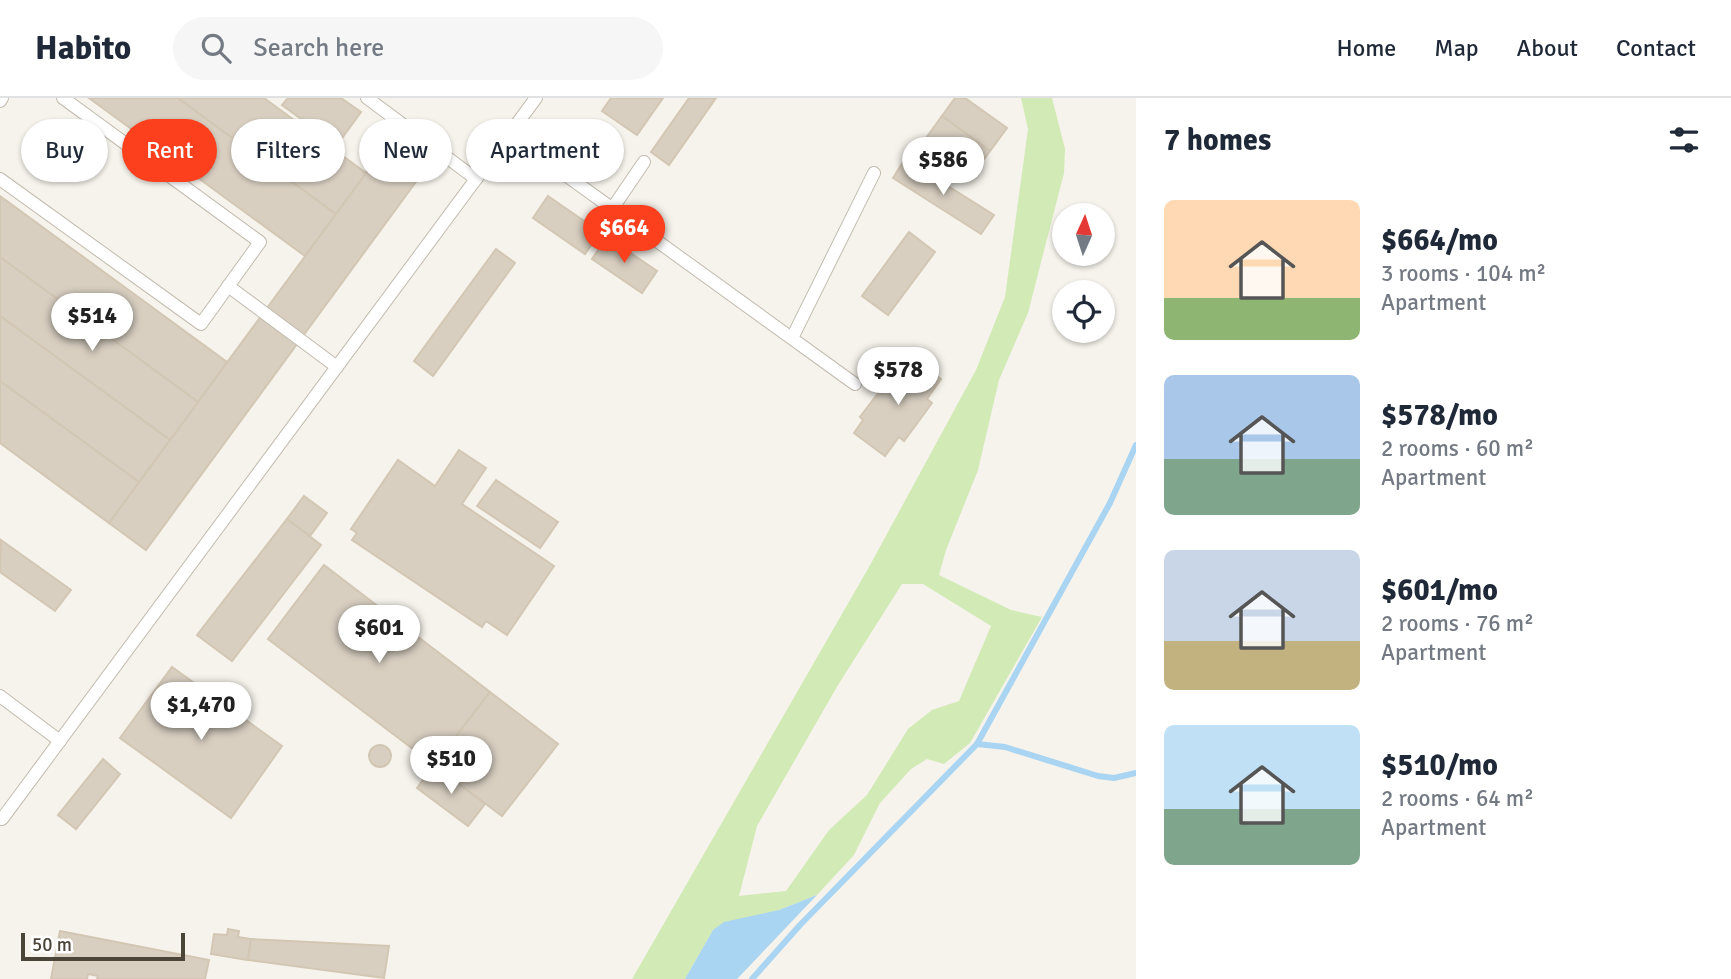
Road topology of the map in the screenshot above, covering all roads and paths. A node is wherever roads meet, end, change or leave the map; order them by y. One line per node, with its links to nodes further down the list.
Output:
1 (63, 98): 12 (lane)
2 (367, 98): 6 (lane)
3 (536, 98): 4 (lane)
4 (520, 119)
5 (644, 162): 11 (lane)
6 (466, 172)
7 (874, 173): 13 (lane)
8 (0, 179): 12 (lane)
9 (474, 182): 14 (lane)
10 (575, 182): 11 (lane)
11 (612, 209): 13 (lane)
12 (228, 286): 14 (lane)
13 (792, 338): 15 (lane)
14 (337, 367): 17 (lane)
15 (855, 384)
16 (0, 696): 17 (lane)
17 (60, 741): 18 (lane)
18 (2, 819)

